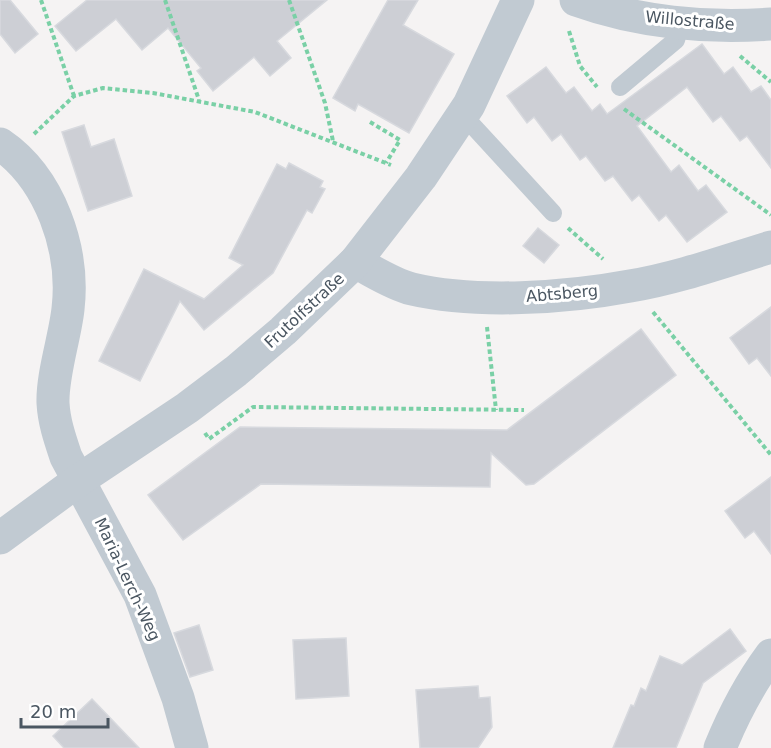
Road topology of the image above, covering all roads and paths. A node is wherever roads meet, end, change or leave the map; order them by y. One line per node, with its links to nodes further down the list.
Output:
1 (42, 0): 10 (path)
2 (165, 0): 11 (path)
3 (289, 0): 15 (path)
4 (518, 0): 12 (street, Frutolfstraße)
5 (572, 11): 6 (street, Willostraße); 8 (path)
6 (681, 22): 7 (street, Willostraße); 9 (lane)
7 (771, 24)
8 (597, 87)
9 (620, 87)
10 (74, 96): 11 (path); 16 (path)
11 (198, 100): 15 (path)
12 (463, 115): 18 (street, Frutolfstraße); 19 (lane)
13 (634, 116): 20 (path)
14 (370, 122): 17 (path)
15 (333, 141): 17 (path)
16 (7, 148): 29 (street, Maria-Lerch-Weg)
17 (386, 163): 18 (path)
18 (421, 177): 22 (street, Frutolfstraße)
19 (553, 213): 23 (path)
20 (771, 216)
21 (771, 247): 23 (street, Abtsberg)
22 (355, 262): 24 (street, Abtsberg); 25 (street, Frutolfstraße)
23 (632, 286): 24 (street, Abtsberg); 28 (path)
24 (483, 297): 26 (path)
25 (187, 408): 26 (path); 29 (street, Frutolfstraße)
26 (496, 410): 27 (path)
27 (524, 410)
28 (771, 455)
29 (79, 480): 30 (street, Frutolfstraße); 32 (street, Maria-Lerch-Weg)
30 (0, 538)
31 (771, 655): 33 (street)
32 (192, 748)
33 (720, 748)

